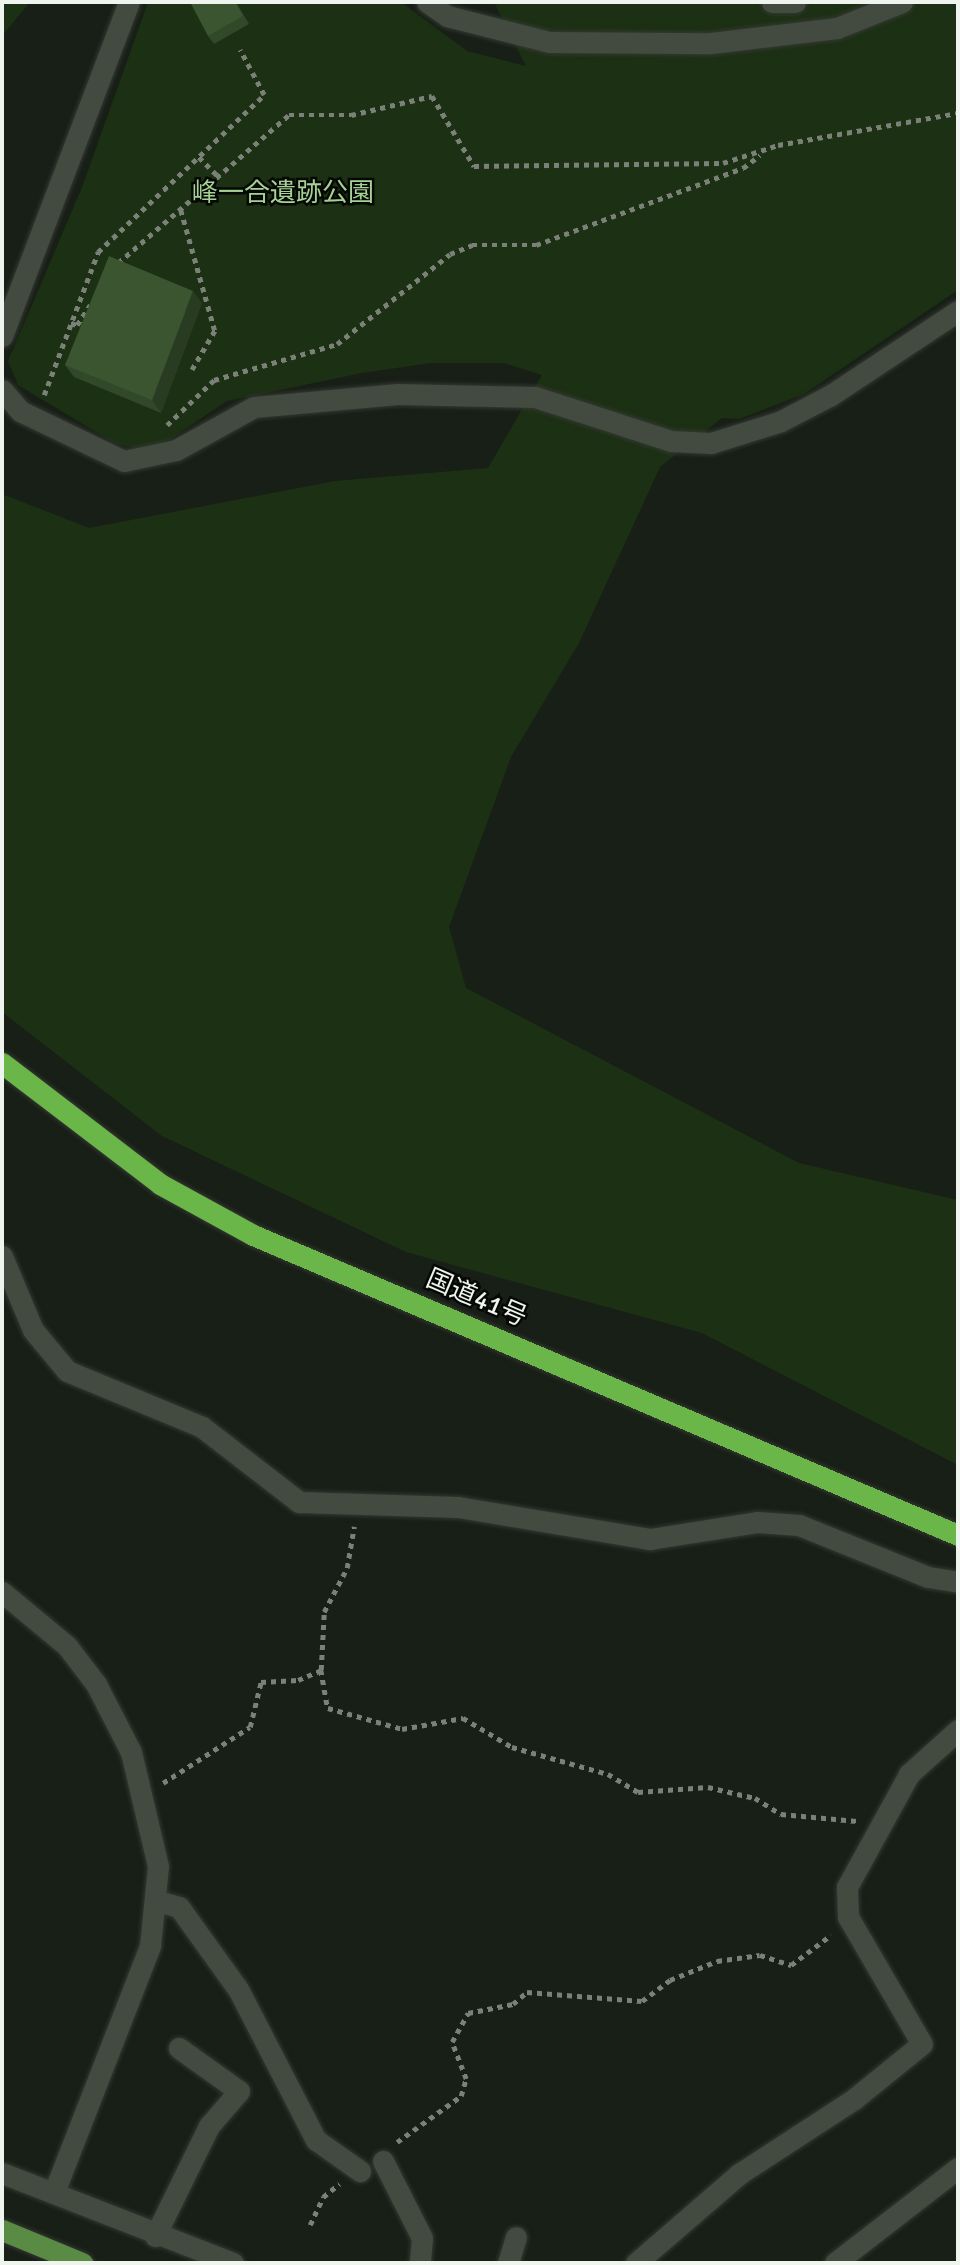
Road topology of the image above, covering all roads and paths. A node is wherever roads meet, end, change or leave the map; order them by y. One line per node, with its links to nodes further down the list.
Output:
1 (129, 2): 16 (street)
2 (427, 2): 5 (street)
3 (772, 2): 4 (street)
4 (795, 2)
5 (902, 2)
6 (240, 50): 9 (path)
7 (958, 113): 8 (path)
8 (760, 155): 10 (path); 22 (path)
9 (199, 157): 10 (path); 15 (path)
10 (219, 177): 11 (path)
11 (181, 210): 12 (path); 17 (path)
12 (109, 275)
13 (97, 295): 15 (path)
14 (958, 311): 21 (street)
15 (71, 323): 19 (path)
16 (2, 336)
17 (192, 370)
18 (2, 390): 21 (street)
19 (43, 397): 20 (path); 21 (path)
20 (53, 402)
21 (35, 419)
22 (160, 428)
23 (2, 1063): 26 (highway, 国道41号)
24 (2, 1256): 25 (street)
25 (355, 1506): 27 (street); 29 (path)
26 (958, 1535)
27 (958, 1582)
28 (2, 1592): 31 (street)
29 (321, 1670): 31 (path); 32 (path)
30 (958, 1730): 32 (street)
31 (145, 1796): 33 (street)
32 (882, 1827): 34 (street)
33 (158, 1901): 38 (street); 40 (street)
34 (848, 1917): 36 (path); 49 (street)
35 (179, 2048): 43 (street)
36 (383, 2161): 47 (street)
37 (958, 2168): 50 (street)
38 (360, 2171): 41 (path)
39 (2, 2173): 40 (street)
40 (54, 2192): 43 (street)
41 (310, 2225)
42 (2, 2230): 45 (main road)
43 (155, 2236): 46 (street)
44 (516, 2237): 48 (street)
45 (82, 2263)
46 (233, 2263)
47 (420, 2263)
48 (508, 2263)
49 (636, 2263)
50 (835, 2263)

